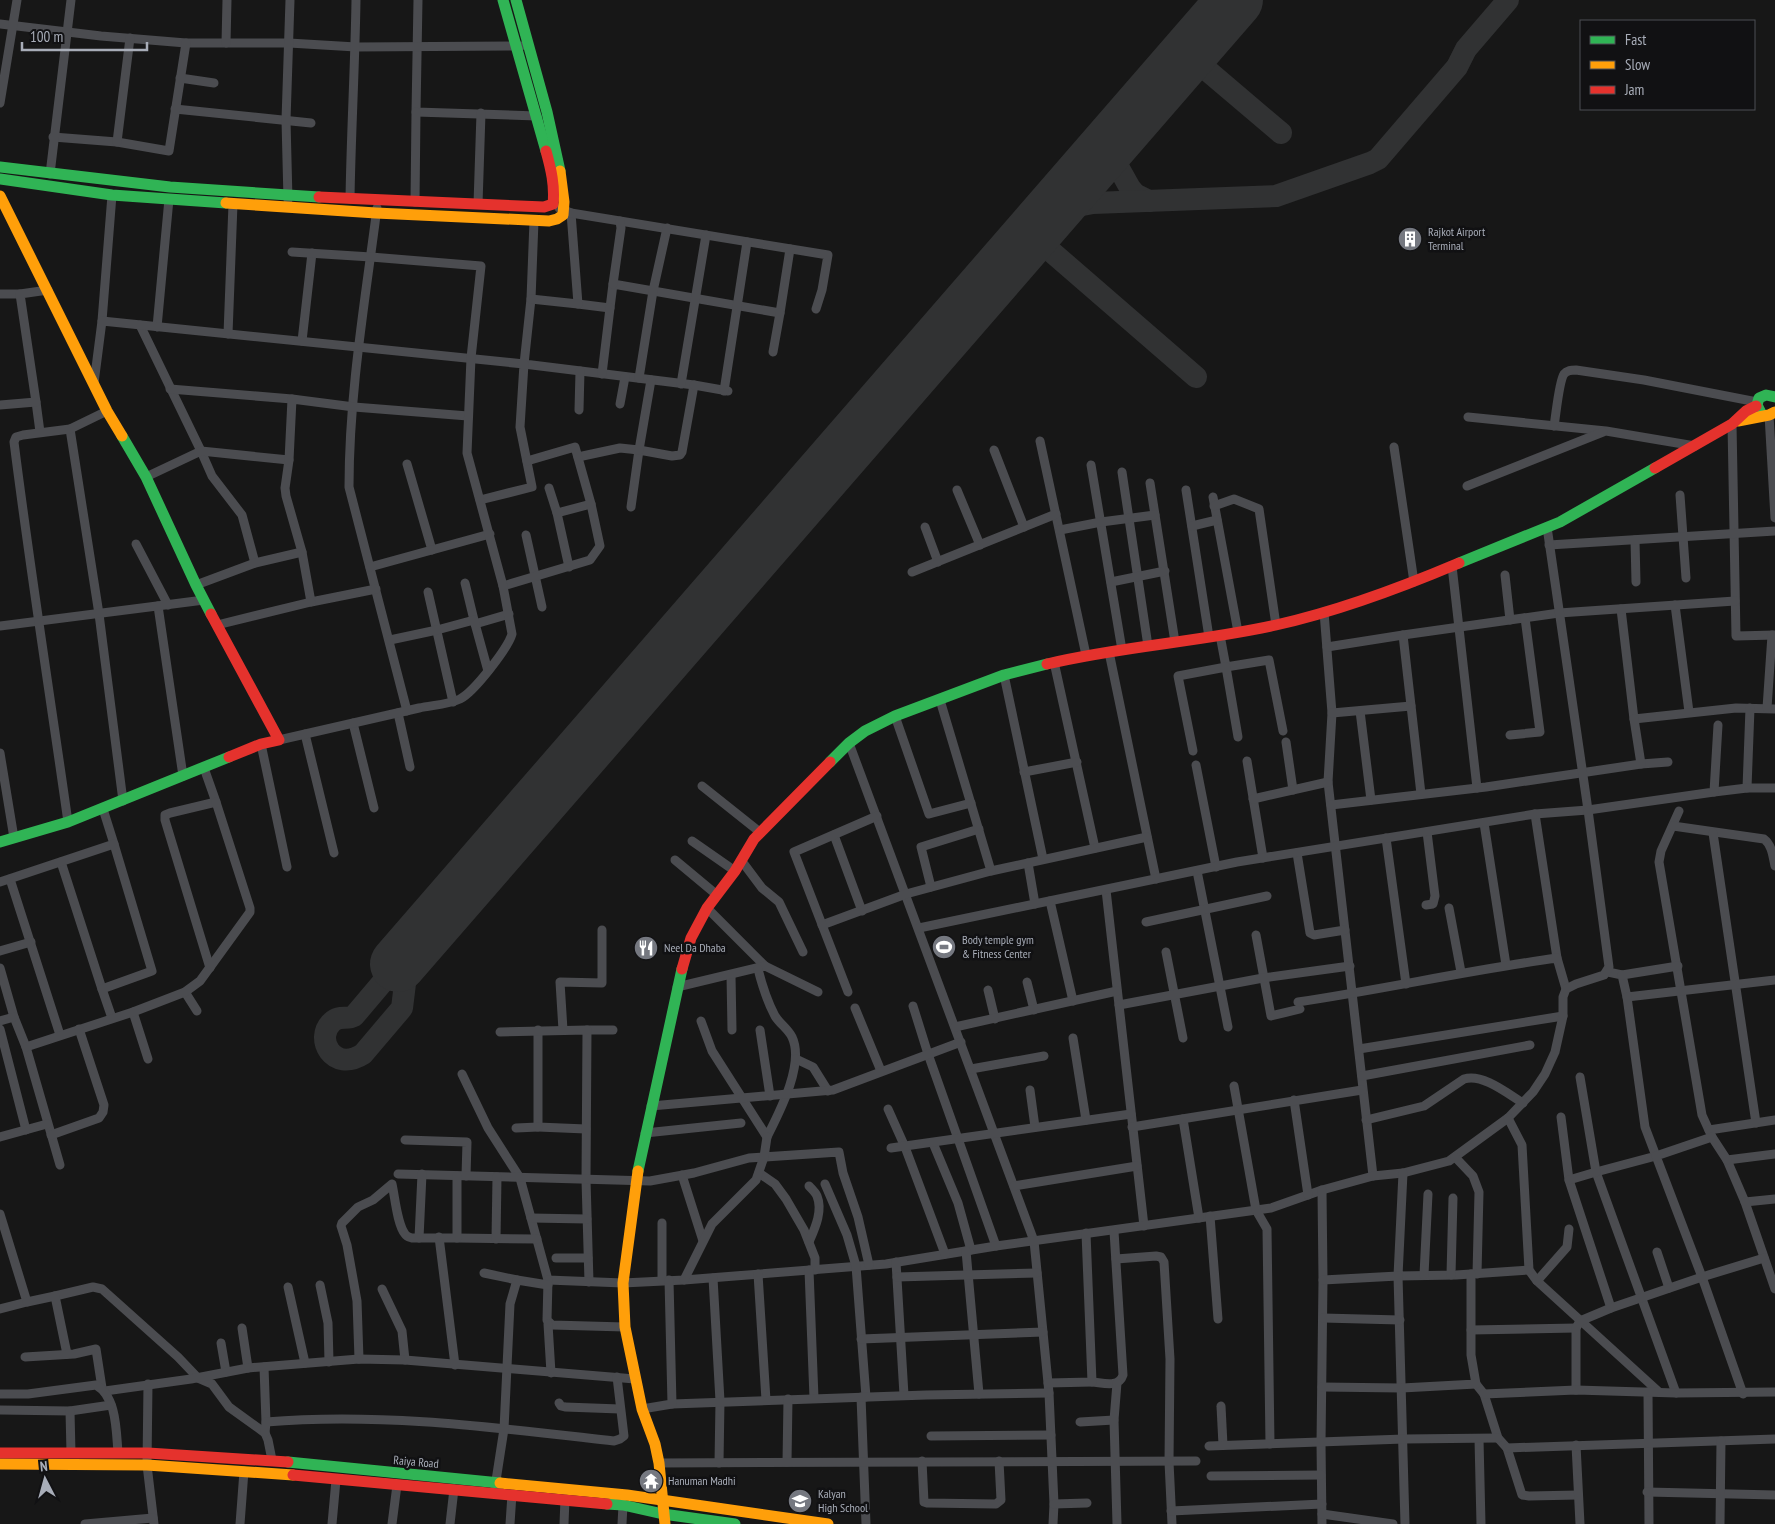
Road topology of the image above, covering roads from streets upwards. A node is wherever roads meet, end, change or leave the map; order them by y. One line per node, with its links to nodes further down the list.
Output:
1 (17, 0): 10 (street)
2 (71, 0): 11 (street)
3 (227, 0): 14 (street)
4 (290, 0): 15 (street)
5 (356, 0): 18 (street)
6 (418, 0): 16 (street)
7 (503, 0): 17 (street)
8 (516, 0): 17 (street)
9 (0, 24): 10 (street)
10 (14, 25): 11 (street); 21 (street)
11 (67, 31): 12 (street); 28 (street)
12 (130, 38): 13 (street); 29 (street)
13 (186, 43): 14 (street); 19 (street)
14 (226, 43): 15 (street)
15 (289, 43): 18 (street); 26 (street)
16 (416, 46): 17 (street); 18 (street); 23 (street)
17 (523, 46): 25 (street); 44 (street)
18 (356, 47): 37 (street)
19 (180, 78): 20 (street); 22 (street)
20 (214, 83)
21 (0, 103)
22 (175, 109): 26 (street); 29 (street)
23 (416, 112): 24 (street); 39 (street)
24 (481, 113): 25 (street); 41 (street)
25 (536, 116): 42 (street)
26 (286, 120): 27 (street); 35 (street)
27 (311, 123)
28 (53, 136): 29 (street); 31 (street)
29 (116, 142)
30 (0, 167): 31 (street)
31 (50, 174): 35 (street)
32 (0, 179): 33 (street)
33 (112, 195): 36 (street); 67 (street)
34 (0, 196): 56 (street)
35 (288, 196): 37 (street); 43 (street)
36 (169, 199): 40 (street); 69 (street)
37 (350, 199): 38 (street)
38 (378, 201): 39 (street); 45 (street)
39 (415, 202): 41 (street)
40 (233, 204): 43 (street); 70 (street)
41 (478, 204): 42 (street)
42 (553, 204): 44 (street)
43 (288, 208): 45 (street)
44 (567, 212): 46 (street); 47 (street); 62 (street)
45 (376, 214): 46 (street); 54 (street)
46 (534, 220): 61 (street)
47 (620, 221): 48 (street); 55 (street)
48 (667, 228): 49 (street); 57 (street)
49 (706, 234): 50 (street); 60 (street)
50 (747, 242): 51 (street); 63 (street)
51 (790, 249): 65 (street); 66 (street)
52 (292, 252): 53 (street)
53 (312, 253): 54 (street); 71 (street)
54 (371, 257): 72 (street); 74 (street)
55 (613, 284): 57 (street); 64 (street)
56 (48, 290): 59 (street); 81 (street)
57 (653, 291): 60 (street); 79 (street)
58 (0, 294): 59 (street)
59 (20, 294): 87 (street)
60 (695, 298): 63 (street); 82 (street)
61 (531, 299): 62 (street); 75 (street)
62 (578, 304): 64 (street)
63 (738, 306): 66 (street); 83 (street)
64 (610, 308): 77 (street)
65 (816, 309)
66 (780, 313): 73 (street)
67 (102, 321): 68 (street); 81 (street)
68 (140, 325): 69 (street); 84 (street)
69 (158, 327): 70 (street)
70 (228, 334): 71 (street)
71 (302, 341): 72 (street)
72 (359, 347): 74 (street); 90 (street)
73 (773, 352)
74 (471, 358): 75 (street); 94 (street)
75 (524, 364): 76 (street); 109 (street)
76 (580, 371): 77 (street); 91 (street)
77 (602, 374): 78 (street)
78 (625, 376): 79 (street); 88 (street)
79 (639, 378): 80 (street)
80 (651, 380): 82 (street); 104 (street)
81 (94, 383): 93 (street)
82 (681, 384): 83 (street)
83 (694, 386): 104 (street)
84 (170, 388): 86 (street); 106 (street)
85 (1775, 397): 92 (street)
86 (292, 399): 90 (street); 108 (street)
87 (36, 402): 89 (street); 100 (street)
88 (620, 404)
89 (0, 405)
90 (354, 406): 94 (street); 149 (street)
91 (579, 410)
92 (1764, 410): 96 (street); 97 (street); 126 (street)
93 (107, 411): 98 (street); 113 (street)
94 (468, 416): 120 (street)
95 (1468, 417): 97 (street)
96 (1733, 423): 102 (street); 136 (street)
97 (1554, 426): 99 (street)
98 (70, 429): 100 (street); 175 (street)
99 (1606, 431): 102 (street); 115 (street)
100 (40, 432): 179 (street)
101 (1040, 442): 124 (street)
102 (1695, 446): 133 (street)
103 (1394, 447): 158 (street)
104 (638, 450): 107 (street); 122 (street)
105 (994, 450): 132 (street)
106 (202, 451): 108 (street); 113 (street); 147 (street)
107 (578, 456): 109 (street); 121 (street)
108 (289, 460): 145 (street)
109 (527, 460): 120 (street)
110 (407, 464): 144 (street)
111 (1091, 465): 129 (street)
112 (1122, 472): 127 (street)
113 (146, 477): 161 (street)
114 (1150, 483): 125 (street)
115 (1467, 486)
116 (549, 488): 123 (street)
117 (956, 490): 142 (street)
118 (1186, 490): 130 (street)
119 (1680, 495): 139 (street)
120 (480, 500): 137 (street)
121 (591, 504): 123 (street); 150 (street)
122 (631, 507)
123 (557, 513): 150 (street)
124 (1056, 514): 132 (street); 134 (street)
125 (1155, 515): 127 (street); 151 (street)
126 (1775, 518)
127 (1130, 519): 129 (street); 155 (street)
128 (1217, 520): 130 (street); 182 (street); 186 (street)
129 (1101, 522): 134 (street); 157 (street)
130 (1192, 526): 189 (street)
131 (925, 527): 146 (street)
132 (1024, 527): 142 (street)
133 (1547, 527): 143 (street); 148 (street)
134 (1060, 530): 196 (street)
135 (1775, 531): 136 (street)
136 (1733, 533): 139 (street); 166 (street)
137 (490, 534): 144 (street); 162 (street)
138 (526, 535): 153 (street)
139 (1683, 536): 140 (street); 156 (street)
140 (1635, 540): 143 (street); 159 (street)
141 (136, 544): 168 (street)
142 (980, 545): 146 (street)
143 (1549, 546): 174 (street)
144 (432, 550): 149 (street)
145 (302, 552): 147 (street); 167 (street)
146 (938, 562): 152 (street)
147 (255, 564): 161 (street)
148 (1452, 566): 158 (street); 184 (street)
149 (370, 567): 163 (street)
150 (569, 567): 153 (street)
151 (1165, 571): 155 (street); 191 (street)
152 (912, 572)
153 (536, 575): 162 (street); 171 (street)
154 (1506, 575): 178 (street)
155 (1138, 576): 157 (street); 192 (street)
156 (1686, 578)
157 (1111, 582): 194 (street)
158 (1414, 582): 173 (street)
159 (1636, 582)
160 (465, 583): 180 (street)
161 (196, 585): 165 (street)
162 (503, 586): 176 (street)
163 (376, 589): 167 (street); 190 (street)
164 (428, 592): 185 (street)
165 (204, 600): 168 (street); 181 (street)
166 (1735, 601): 169 (street); 188 (street)
167 (311, 602): 181 (street)
168 (168, 605): 170 (street)
169 (1675, 605): 172 (street); 208 (street)
170 (158, 606): 175 (street); 233 (street)
171 (542, 606)
172 (1621, 609): 174 (street); 211 (street)
173 (1324, 612): 182 (street); 193 (street)
174 (1559, 613): 177 (street); 232 (street)
175 (99, 614): 179 (street); 244 (street)
176 (509, 614): 180 (street); 199 (street)
177 (1525, 618): 178 (street); 216 (street)
178 (1510, 620): 184 (street)
179 (40, 621): 183 (street); 254 (street)
180 (474, 622): 185 (street); 199 (street)
181 (217, 625): 218 (street)
182 (1276, 625): 186 (street)
183 (0, 626)
184 (1458, 628): 187 (street); 236 (street)
185 (437, 630): 190 (street); 202 (street)
186 (1238, 632): 189 (street)
187 (1403, 635): 193 (street); 203 (street)
188 (1774, 635): 205 (street)
189 (1214, 636): 191 (street); 198 (street)
190 (390, 640): 207 (street)
191 (1175, 642): 192 (street)
192 (1148, 646): 194 (street)
193 (1327, 647): 209 (street)
194 (1122, 650): 195 (street)
195 (1108, 652): 196 (street); 262 (street)
196 (1086, 655): 197 (street)
197 (1054, 662): 200 (street); 225 (street)
198 (1226, 667): 214 (street); 217 (street); 222 (street)
199 (488, 671): 202 (street)
200 (1004, 676): 201 (street); 231 (street)
201 (940, 700): 210 (street); 246 (street)
202 (453, 702): 207 (street)
203 (1411, 706): 206 (street); 241 (street)
204 (1750, 708): 205 (street); 208 (street); 237 (street)
205 (1771, 708)
206 (1360, 711): 209 (street); 243 (street)
207 (403, 712): 212 (street); 229 (street)
208 (1690, 712): 211 (street)
209 (1332, 714): 234 (street)
210 (895, 716): 220 (street); 246 (street)
211 (1634, 719): 227 (street)
212 (353, 723): 215 (street); 248 (street)
213 (1718, 725): 240 (street)
214 (1284, 732)
215 (306, 734): 218 (street); 270 (street)
216 (1510, 735)
217 (1238, 737)
218 (280, 740): 221 (street)
219 (1286, 742): 239 (street)
220 (850, 743): 253 (street); 259 (street)
221 (261, 744): 230 (street); 279 (street)
222 (1193, 750)
223 (0, 753): 263 (street)
224 (1247, 761): 242 (street)
225 (1076, 762): 231 (street); 269 (street)
226 (1668, 762): 227 (street)
227 (1642, 764): 232 (street)
228 (1196, 765): 280 (street)
229 (410, 767)
230 (204, 768): 233 (street); 245 (street)
231 (1024, 772): 273 (street)
232 (1583, 772): 236 (street); 250 (street)
233 (183, 776): 244 (street)
234 (1328, 782): 239 (street); 247 (street)
235 (702, 786): 259 (street)
236 (1477, 788): 241 (street)
237 (1747, 788): 238 (street); 240 (street)
238 (1775, 788)
239 (1293, 790): 242 (street)
240 (1714, 792): 250 (street)
241 (1421, 794): 243 (street)
242 (1253, 799): 272 (street)
243 (1371, 800): 247 (street)
244 (123, 801): 249 (street)
245 (216, 802): 314 (street); 314 (street)
246 (971, 803): 257 (street)
247 (1331, 805): 268 (street)
248 (374, 808)
249 (103, 809): 254 (street); 267 (street)
250 (1588, 810): 252 (street); 317 (street)
251 (1678, 811): 256 (street)
252 (1535, 814): 255 (street); 309 (street)
253 (877, 816): 261 (street); 289 (street)
254 (68, 822): 263 (street)
255 (1484, 823): 258 (street); 310 (street)
256 (1673, 826): 260 (street); 312 (street)
257 (979, 829): 282 (street); 287 (street)
258 (1427, 832): 264 (street); 294 (street)
259 (760, 833): 275 (street)
260 (1713, 833): 278 (street); 324 (street)
261 (834, 835): 298 (street); 300 (street)
262 (1147, 837): 269 (street); 285 (street)
263 (14, 838): 266 (street)
264 (1386, 838): 268 (street); 323 (street)
265 (692, 840): 281 (street)
266 (0, 842)
267 (114, 844): 276 (street); 327 (street)
268 (1336, 846): 271 (street); 303 (street)
269 (1095, 848): 273 (street)
270 (334, 853)
271 (1297, 853): 272 (street); 303 (street)
272 (1263, 858): 280 (street)
273 (1044, 859): 277 (street)
274 (675, 860): 290 (street)
275 (741, 860): 281 (street); 307 (street)
276 (61, 862): 284 (street); 327 (street)
277 (1028, 863): 282 (street); 293 (street)
278 (1775, 866)
279 (287, 867)
280 (1216, 867): 283 (street)
281 (735, 871): 290 (street)
282 (991, 871): 287 (street)
283 (1197, 871): 285 (street); 297 (street)
284 (10, 879): 286 (street); 305 (street)
285 (1156, 879): 288 (street)
286 (0, 882)
287 (931, 887): 289 (street)
288 (1106, 890): 292 (street); 334 (street)
289 (906, 894): 298 (street); 301 (street)
290 (717, 895): 295 (street)
291 (1267, 896): 297 (street)
292 (1050, 901): 293 (street); 338 (street)
293 (1035, 904): 301 (street)
294 (1426, 905)
295 (707, 908): 313 (street); 326 (street)
296 (1449, 908): 316 (street)
297 (1204, 910): 299 (street); 325 (street)
298 (862, 911): 300 (street)
299 (1146, 922)
300 (822, 925): 333 (street)
301 (919, 928): 351 (street)
302 (602, 930): 356 (street)
303 (1345, 930): 311 (street)
304 (1256, 935): 320 (street)
305 (32, 942): 306 (street); 362 (street)
306 (0, 951)
307 (803, 952)
308 (1166, 952): 336 (street)
309 (1557, 958): 310 (street); 328 (street)
310 (1506, 965): 316 (street)
311 (1350, 966): 320 (street); 335 (street)
312 (1678, 966): 319 (street); 330 (street)
313 (761, 967): 318 (street); 332 (street); 371 (street)
314 (210, 968): 331 (street)
315 (0, 971): 346 (street)
316 (1461, 972): 323 (street)
317 (1608, 972): 319 (street); 328 (street)
318 (731, 975): 326 (street); 359 (street)
319 (1622, 975): 337 (street)
320 (1264, 978): 325 (street); 335 (street)
321 (1775, 980): 324 (street)
322 (1026, 982): 342 (street)
323 (1406, 984): 335 (street)
324 (1736, 984): 330 (street); 398 (street)
325 (1219, 986): 336 (street); 352 (street)
326 (677, 988): 387 (street)
327 (102, 989): 347 (street)
328 (1566, 989): 345 (street)
329 (988, 990): 348 (street)
330 (1682, 991): 337 (street); 408 (street)
331 (186, 992): 343 (street); 344 (street)
332 (818, 992)
333 (848, 992)
334 (1117, 992): 338 (street); 339 (street)
335 (1353, 993): 368 (street)
336 (1174, 995): 339 (street); 364 (street)
337 (1628, 997): 420 (street)
338 (1073, 1001): 342 (street)
339 (1119, 1005): 390 (street)
340 (913, 1006): 369 (street)
341 (855, 1008): 374 (street)
342 (1034, 1010): 348 (street)
343 (197, 1011)
344 (133, 1012): 347 (street); 372 (street)
345 (1563, 1016): 368 (street); 386 (street)
346 (14, 1017): 349 (street); 367 (street)
347 (112, 1018): 354 (street)
348 (995, 1019): 351 (street)
349 (0, 1021)
350 (701, 1021): 384 (street)
351 (956, 1027): 365 (street)
352 (1228, 1028)
353 (0, 1029): 405 (street)
354 (79, 1029): 362 (street); 409 (street)
355 (538, 1030): 356 (street); 361 (street); 400 (street)
356 (563, 1030): 357 (street)
357 (587, 1030): 358 (street); 404 (street)
358 (613, 1030)
359 (732, 1030)
360 (760, 1030): 383 (street)
361 (500, 1032)
362 (60, 1035): 367 (street)
363 (1073, 1038): 394 (street)
364 (1182, 1038)
365 (961, 1042): 369 (street); 373 (street)
366 (1530, 1045): 376 (street)
367 (26, 1047): 399 (street)
368 (1359, 1049): 376 (street)
369 (928, 1054): 374 (street); 412 (street)
370 (1044, 1056): 373 (street)
371 (796, 1058): 379 (street); 382 (street)
372 (148, 1059)
373 (971, 1069): 407 (street)
374 (881, 1072): 379 (street)
375 (462, 1074): 433 (street)
376 (1362, 1076): 381 (street)
377 (1580, 1077): 424 (street)
378 (1234, 1086): 389 (street)
379 (828, 1090): 382 (street)
380 (1030, 1090): 401 (street)
381 (1362, 1090): 385 (street); 395 (street)
382 (787, 1095): 383 (street); 410 (street)
383 (770, 1096): 384 (street)
384 (742, 1098): 387 (street); 410 (street)
385 (1294, 1100): 389 (street); 442 (street)
386 (1523, 1102): 392 (street); 395 (street)
387 (651, 1106): 406 (street)
388 (888, 1109): 415 (street)
389 (1238, 1110): 393 (street); 446 (street)
390 (1131, 1114): 394 (street); 402 (street)
391 (1561, 1117): 436 (street)
392 (1508, 1118): 419 (street); 478 (street)
393 (1183, 1119): 402 (street); 450 (street)
394 (1086, 1120): 401 (street)
395 (1366, 1120): 431 (street)
396 (1775, 1120): 398 (street)
397 (741, 1123): 406 (street)
398 (1756, 1123): 408 (street)
399 (47, 1124): 405 (street); 409 (street)
400 (538, 1127): 403 (street); 404 (street)
401 (1035, 1127): 407 (street)
402 (1132, 1127): 423 (street)
403 (516, 1128)
404 (586, 1129): 434 (street)
405 (26, 1130): 411 (street)
406 (646, 1132): 435 (street)
407 (994, 1132): 412 (street); 439 (street)
408 (1710, 1134): 420 (street); 421 (street)
409 (51, 1135): 422 (street)
410 (767, 1136): 418 (street)
411 (0, 1137)
412 (959, 1138): 414 (street); 466 (street)
413 (404, 1140): 430 (street)
414 (933, 1143): 415 (street); 467 (street)
415 (905, 1147): 416 (street); 469 (street)
416 (891, 1148)
417 (1775, 1154): 421 (street)
418 (764, 1156): 425 (street); 429 (street); 475 (street)
419 (1455, 1156): 426 (street); 482 (street)
420 (1656, 1156): 424 (street); 488 (street)
421 (1727, 1160): 445 (street)
422 (60, 1165)
423 (1137, 1166): 439 (street); 454 (street)
424 (1596, 1172): 436 (street); 504 (street)
425 (759, 1173): 463 (street); 465 (street)
426 (1404, 1173): 431 (street); 486 (street)
427 (398, 1174): 428 (street)
428 (422, 1174): 430 (street); 458 (street)
429 (682, 1175): 435 (street); 463 (street)
430 (462, 1176): 432 (street); 460 (street)
431 (1373, 1176): 440 (street)
432 (496, 1177): 433 (street); 461 (street)
433 (520, 1178): 434 (street); 449 (street)
434 (586, 1180): 435 (street); 451 (street)
435 (636, 1180): 496 (street)
436 (1569, 1180): 506 (street)
437 (825, 1184): 476 (street)
438 (810, 1186): 465 (street)
439 (1014, 1186): 464 (street)
440 (1322, 1190): 442 (street); 493 (street)
441 (1428, 1194): 484 (street)
442 (1308, 1195): 446 (street)
443 (1453, 1198): 485 (street)
444 (1775, 1200): 445 (street)
445 (1745, 1202): 472 (street)
446 (1256, 1210): 448 (street); 582 (street)
447 (0, 1214): 453 (street)
448 (1210, 1216): 450 (street); 509 (street)
449 (531, 1218): 451 (street); 462 (street)
450 (1199, 1218): 454 (street)
451 (587, 1219): 471 (street)
452 (662, 1223): 491 (street)
453 (2, 1226): 505 (street)
454 (1144, 1226): 456 (street)
455 (1569, 1229): 494 (street)
456 (1114, 1230): 457 (street); 473 (street)
457 (1086, 1233): 464 (street); 536 (street)
458 (419, 1238): 459 (street); 523 (street)
459 (440, 1238): 460 (street); 527 (street)
460 (457, 1238): 461 (street)
461 (496, 1239): 462 (street)
462 (537, 1239): 497 (street)
463 (703, 1241): 492 (street)
464 (1034, 1241): 466 (street); 480 (street)
465 (809, 1242): 477 (street)
466 (996, 1246): 467 (street)
467 (969, 1250): 469 (street); 483 (street)
468 (1657, 1252): 501 (street)
469 (945, 1254): 474 (street)
470 (556, 1258): 471 (street)
471 (588, 1258): 495 (street)
472 (1764, 1258): 488 (street); 499 (street)
473 (1116, 1259): 539 (street); 599 (street)
474 (896, 1262): 475 (street); 487 (street)
475 (869, 1265): 476 (street)
476 (856, 1266): 477 (street); 519 (street)
477 (812, 1270): 481 (street); 556 (street)
478 (1529, 1270): 482 (street); 494 (street)
479 (484, 1273): 490 (street)
480 (1037, 1273): 483 (street); 516 (street)
481 (758, 1274): 489 (street); 558 (street)
482 (1474, 1274): 485 (street); 515 (street)
483 (970, 1275): 487 (street); 517 (street)
484 (1424, 1275): 485 (street); 486 (street)
485 (1450, 1275)
486 (1398, 1276): 493 (street); 510 (street)
487 (897, 1277): 518 (street)
488 (1702, 1277): 501 (street); 553 (street)
489 (713, 1278): 492 (street); 559 (street)
490 (517, 1280): 497 (street); 530 (street)
491 (666, 1280): 492 (street); 496 (street); 561 (street)
492 (684, 1280)
493 (1323, 1280): 508 (street)
494 (1537, 1281): 512 (street)
495 (589, 1282): 496 (street); 497 (street)
496 (622, 1282): 513 (street)
497 (548, 1283): 511 (street)
498 (320, 1285): 525 (street)
499 (1774, 1285)
500 (288, 1287): 526 (street)
501 (1669, 1288): 504 (street)
502 (382, 1289): 524 (street)
503 (55, 1296): 505 (street); 521 (street); 533 (street)
504 (1642, 1297): 506 (street); 549 (street)
505 (27, 1302): 507 (street)
506 (1611, 1308): 512 (street)
507 (0, 1309)
508 (1323, 1318): 510 (street); 541 (street)
509 (1218, 1319)
510 (1400, 1320): 542 (street)
511 (548, 1324): 513 (street); 532 (street)
512 (1578, 1325): 515 (street); 544 (street); 546 (street)
513 (625, 1327): 535 (street)
514 (242, 1328): 529 (street)
515 (1471, 1330): 540 (street)
516 (1043, 1332): 517 (street); 537 (street)
517 (974, 1334): 518 (street); 551 (street)
518 (899, 1338): 519 (street); 554 (street)
519 (861, 1339): 555 (street)
520 (220, 1343): 531 (street)
521 (67, 1354): 522 (street); 543 (street)
522 (26, 1357)
523 (359, 1359): 524 (street); 525 (street)
524 (405, 1360): 527 (street)
525 (330, 1362): 526 (street)
526 (305, 1363): 528 (street)
527 (455, 1365): 530 (street)
528 (264, 1367): 529 (street); 569 (street)
529 (248, 1368): 531 (street)
530 (508, 1370): 532 (street); 571 (street)
531 (226, 1372): 533 (street)
532 (551, 1373): 534 (street)
533 (198, 1378): 538 (street); 572 (street)
534 (617, 1378): 535 (street); 564 (street)
535 (635, 1379): 565 (street)
536 (1092, 1382): 537 (street); 539 (street)
537 (1048, 1383): 548 (street)
538 (148, 1384): 543 (street); 590 (street)
539 (1117, 1384): 568 (street)
540 (1476, 1384): 542 (street); 552 (street)
541 (1322, 1387): 542 (street); 581 (street)
542 (1402, 1388): 577 (street)
543 (103, 1389): 550 (street); 562 (street)
544 (1576, 1390): 545 (street); 552 (street)
545 (1648, 1392): 546 (street); 580 (street)
546 (1659, 1392): 549 (street)
547 (1775, 1392): 553 (street)
548 (1049, 1393): 551 (street); 574 (street)
549 (1676, 1393): 553 (street)
550 (0, 1394)
551 (979, 1394): 554 (street)
552 (1484, 1394): 576 (street)
553 (1742, 1394)
554 (904, 1396): 555 (street)
555 (863, 1397): 556 (street); 598 (street)
556 (814, 1398): 557 (street)
557 (788, 1399): 558 (street); 597 (street)
558 (766, 1400): 559 (street)
559 (720, 1401): 561 (street); 601 (street)
560 (560, 1403): 564 (street)
561 (672, 1404): 565 (street)
562 (111, 1405): 567 (street); 587 (street)
563 (1222, 1406): 584 (street)
564 (620, 1409): 571 (street)
565 (642, 1409): 600 (street)
566 (0, 1410): 567 (street)
567 (70, 1411): 589 (street)
568 (1114, 1420): 570 (street); 595 (street)
569 (266, 1422): 571 (street); 572 (street)
570 (1080, 1422)
571 (504, 1429): 609 (street)
572 (265, 1433): 591 (street)
573 (931, 1436): 574 (street)
574 (1051, 1436): 592 (street)
575 (1479, 1438): 576 (street); 577 (street); 643 (street)
576 (1498, 1438): 586 (street)
577 (1404, 1439): 581 (street); 642 (street)
578 (1775, 1440): 579 (street)
579 (1721, 1441): 580 (street); 613 (street)
580 (1649, 1442): 583 (street); 611 (street)
581 (1321, 1443): 582 (street); 605 (street)
582 (1270, 1444): 584 (street)
583 (1576, 1444): 586 (street); 614 (street)
584 (1223, 1445): 585 (street)
585 (1209, 1446)
586 (1507, 1448): 614 (street)
587 (118, 1452): 589 (street, Raiya Road); 590 (street, Raiya Road)
588 (0, 1453): 589 (street, Raiya Road)
589 (71, 1453)
590 (148, 1453): 591 (street, Raiya Road); 603 (street)
591 (272, 1460): 609 (street, Raiya Road)
592 (1052, 1460): 594 (street); 595 (street); 618 (street)
593 (922, 1461): 594 (street); 594 (street); 598 (street)
594 (998, 1461)
595 (1114, 1461): 599 (street); 638 (street)
596 (1196, 1461): 599 (street)
597 (787, 1462): 598 (street); 601 (street)
598 (863, 1462): 636 (street)
599 (1169, 1462): 622 (street)
600 (659, 1463): 601 (street); 617 (street)
601 (719, 1463)
602 (0, 1464): 603 (street, Raiya Road)
603 (147, 1465): 604 (street, Raiya Road); 625 (street)
604 (244, 1472): 607 (street, Raiya Road); 627 (street)
605 (1322, 1475): 606 (street); 620 (street)
606 (1211, 1476)
607 (336, 1480): 608 (street, Raiya Road); 628 (street)
608 (397, 1485): 610 (street, Raiya Road); 629 (street)
609 (495, 1487): 610 (street, Raiya Road); 612 (street, Raiya Road); 617 (street, Raiya Road)
610 (454, 1489): 630 (street)
611 (1648, 1492): 613 (street); 645 (street)
612 (512, 1494): 616 (street, Raiya Road); 631 (street)
613 (1720, 1494): 615 (street); 646 (street)
614 (1578, 1495): 644 (street)
615 (1775, 1495)
616 (565, 1499): 621 (street, Raiya Road); 632 (street)
617 (662, 1500): 624 (street); 635 (street, Raiya Road)
618 (1054, 1504): 619 (street); 637 (street)
619 (1087, 1504)
620 (1322, 1504): 622 (street); 623 (street)
621 (623, 1505): 624 (street, Raiya Road); 633 (street)
622 (1172, 1511): 639 (street)
623 (1322, 1514): 640 (street); 641 (street)
624 (664, 1519): 634 (street, Raiya Road)
625 (154, 1521): 626 (street)
626 (86, 1524)
627 (240, 1524)
628 (332, 1524)
629 (392, 1524)
630 (450, 1524)
631 (510, 1524)
632 (564, 1524)
633 (622, 1524)
634 (735, 1524)
635 (828, 1524)
636 (866, 1524)
637 (1053, 1524)
638 (1117, 1524)
639 (1172, 1524)
640 (1322, 1524)
641 (1393, 1524)
642 (1406, 1524)
643 (1480, 1524)
644 (1580, 1524)
645 (1649, 1524)
646 (1720, 1524)

